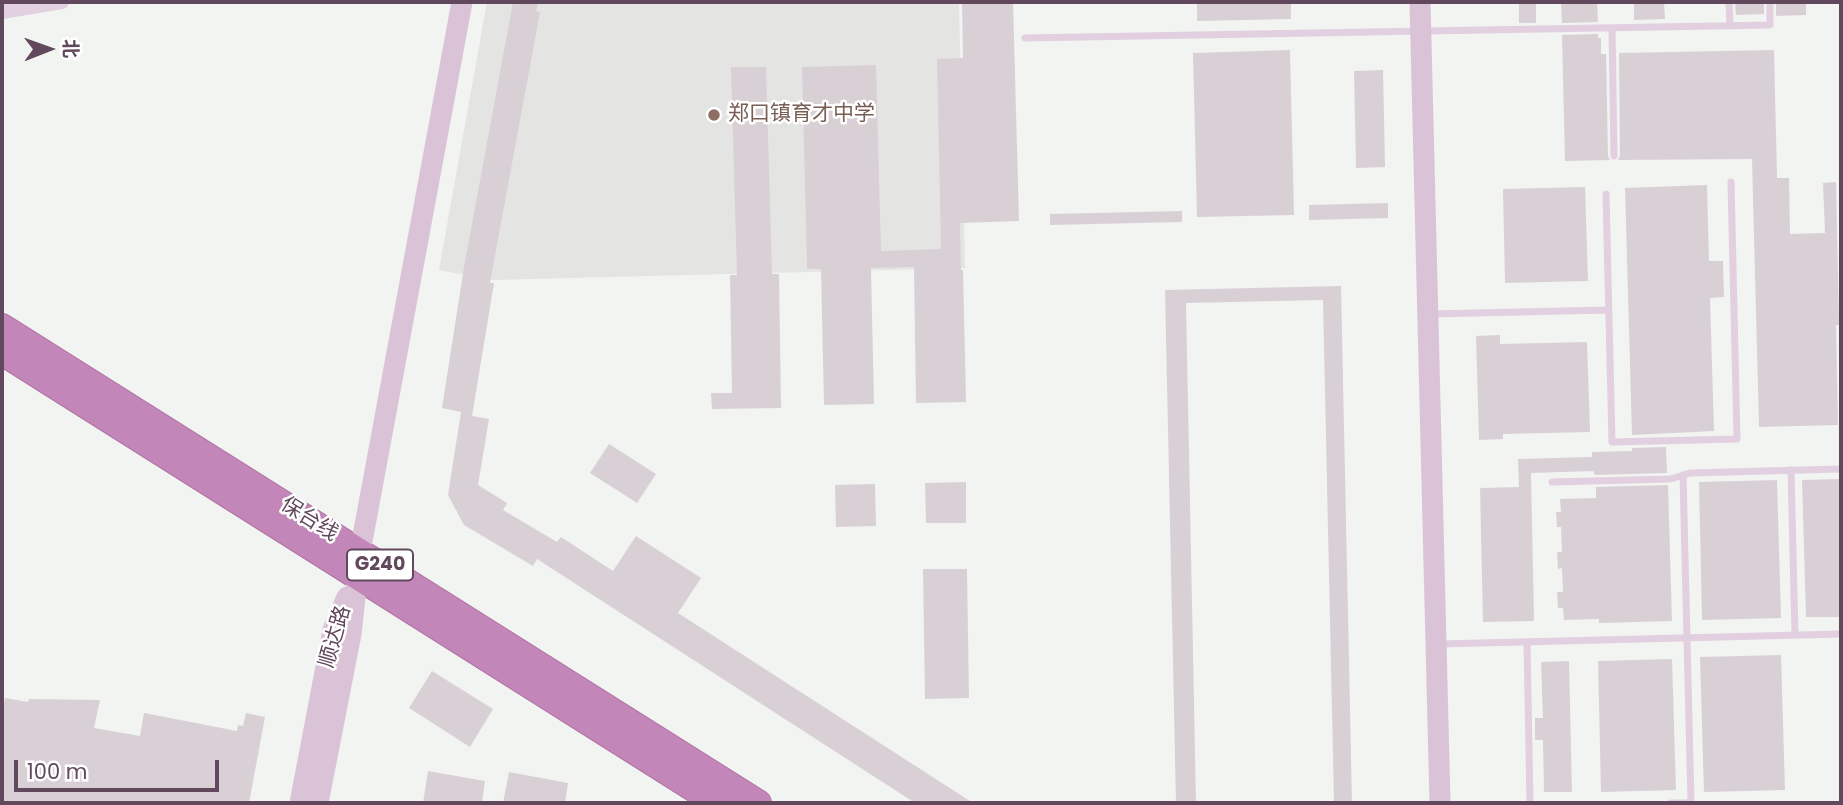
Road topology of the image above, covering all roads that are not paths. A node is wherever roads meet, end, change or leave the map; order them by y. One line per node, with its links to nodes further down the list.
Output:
1 (62, 2): 6 (street)
2 (462, 2): 22 (street)
3 (1420, 2): 9 (street)
4 (1730, 2): 7 (lane)
5 (1770, 2): 7 (lane)
6 (2, 12)
7 (1730, 26): 8 (lane)
8 (1612, 28): 9 (lane); 11 (lane)
9 (1421, 31): 10 (lane); 15 (street)
10 (1025, 38)
11 (1614, 156)
12 (1731, 182): 14 (lane)
13 (1606, 194): 14 (lane)
14 (1608, 310): 15 (lane)
15 (1428, 314): 27 (street)
16 (2, 327): 22 (highway, 保台线 / G240)
17 (2, 352): 22 (highway, 保台线 / G240)
18 (1841, 469): 19 (lane)
19 (1791, 470): 20 (lane); 24 (lane)
20 (1683, 475): 21 (lane); 25 (lane)
21 (1552, 482)
22 (358, 564): 28 (street, 顺达路); 29 (street, 顺达路); 30 (highway, 保台线 / G240); 31 (highway, 保台线 / G240)
23 (1841, 634): 24 (lane)
24 (1794, 635): 25 (lane)
25 (1687, 638): 26 (lane); 34 (lane)
26 (1527, 642): 27 (lane); 33 (lane)
27 (1436, 644): 32 (street)
28 (300, 803)
29 (318, 803)
30 (717, 803)
31 (758, 803)
32 (1440, 803)
33 (1531, 803)
34 (1671, 803)

